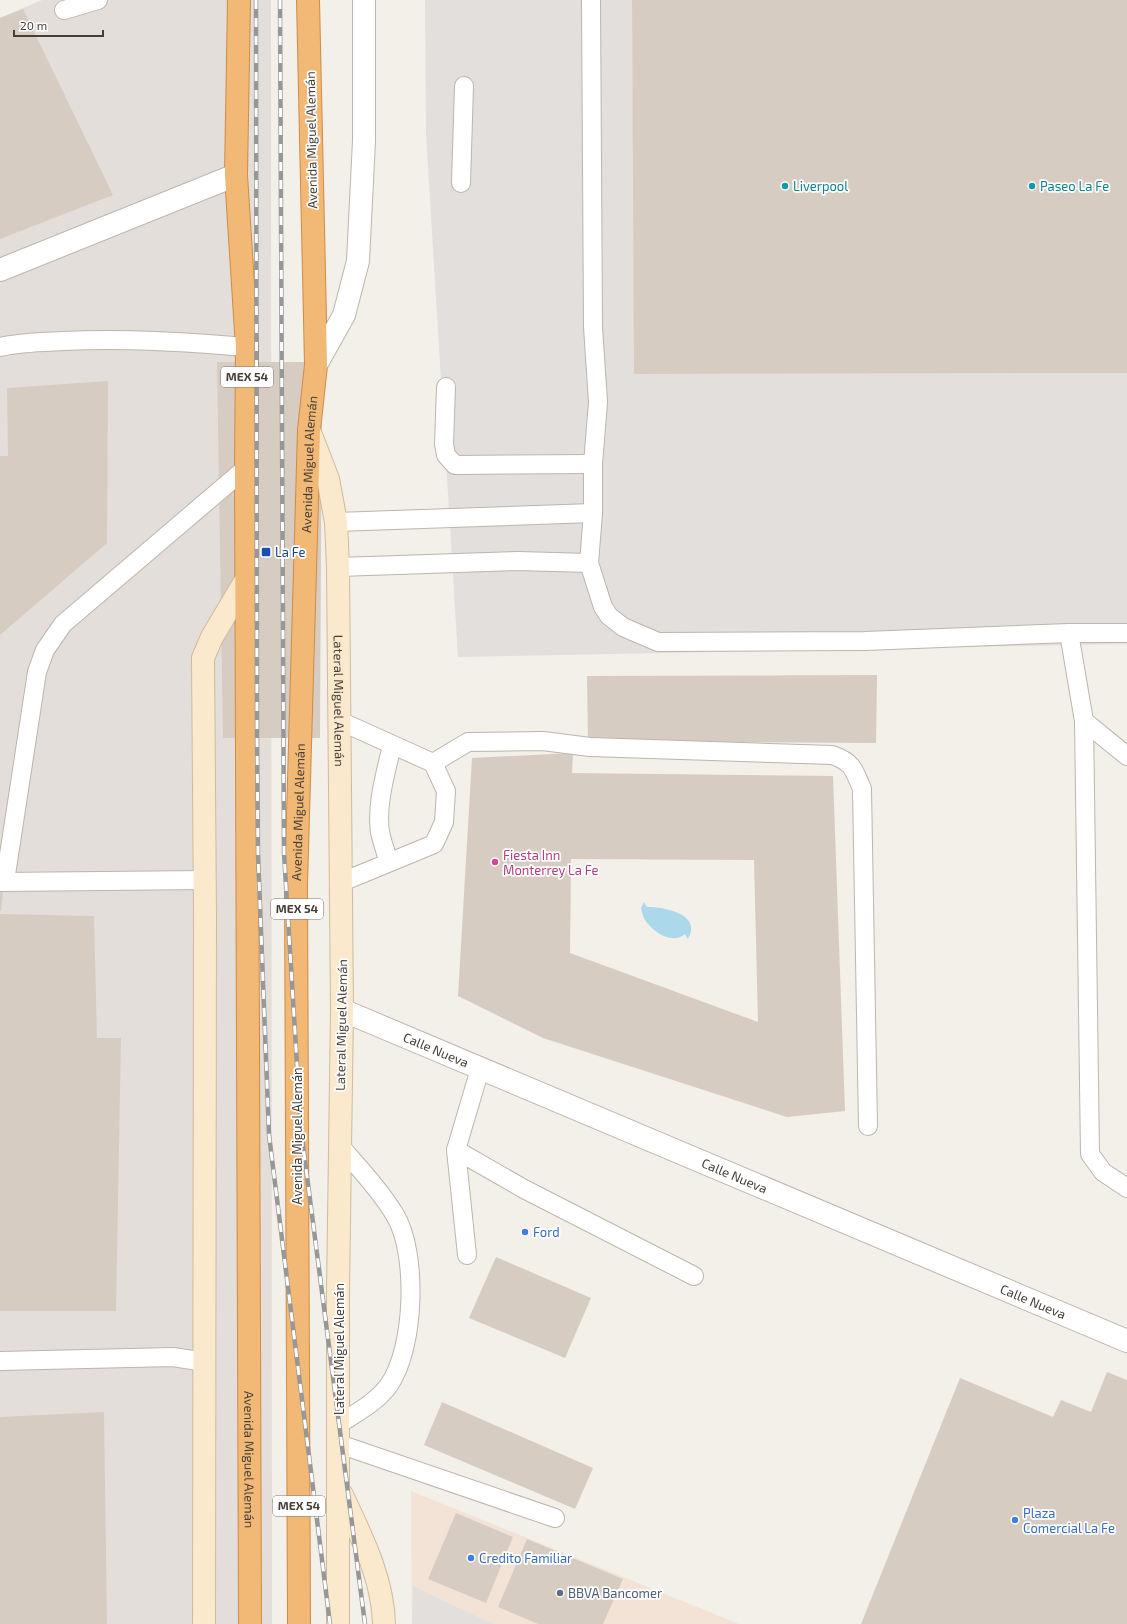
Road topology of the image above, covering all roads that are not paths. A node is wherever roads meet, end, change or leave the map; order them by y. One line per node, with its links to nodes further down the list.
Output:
1 (98, 0): 6 (lane)
2 (239, 0): 8 (highway, Avenida Miguel Alemán / MEX 54)
3 (308, 0): 13 (highway, Avenida Miguel Alemán / MEX 54)
4 (364, 0): 13 (street)
5 (591, 0): 16 (lane)
6 (64, 10)
7 (464, 86): 9 (lane)
8 (236, 174): 10 (street); 12 (highway, Avenida Miguel Alemán / MEX 54)
9 (461, 183)
10 (0, 270)
11 (0, 347): 12 (lane)
12 (247, 347): 17 (highway, Avenida Miguel Alemán / MEX 54)
13 (316, 365): 15 (highway, Avenida Miguel Alemán / MEX 54)
14 (446, 387): 16 (lane)
15 (308, 430): 19 (street, Lateral Miguel Alemán); 50 (highway, Avenida Miguel Alemán / MEX 54)
16 (593, 464): 18 (lane)
17 (246, 468): 22 (highway, Avenida Miguel Alemán / MEX 54); 32 (lane)
18 (593, 513): 19 (lane); 20 (lane)
19 (336, 522): 21 (street, Lateral Miguel Alemán)
20 (589, 563): 21 (lane); 24 (lane)
21 (338, 567): 26 (street, Lateral Miguel Alemán)
22 (246, 580): 31 (street); 49 (highway, Avenida Miguel Alemán / MEX 54)
23 (1127, 632): 24 (lane)
24 (1069, 633): 25 (lane)
25 (1084, 721): 28 (lane); 39 (lane)
26 (340, 722): 27 (lane); 33 (street, Lateral Miguel Alemán)
27 (392, 745): 29 (lane); 30 (lane)
28 (1127, 756)
29 (433, 763): 30 (lane); 36 (lane)
30 (389, 862): 33 (lane)
31 (205, 880): 32 (lane); 44 (street)
32 (2, 881)
33 (342, 882): 34 (street, Lateral Miguel Alemán)
34 (342, 1010): 35 (street, Calle Nueva); 37 (street, Lateral Miguel Alemán)
35 (480, 1068): 38 (lane); 42 (street, Calle Nueva)
36 (868, 1126)
37 (340, 1146): 45 (street, Lateral Miguel Alemán); 45 (lane)
38 (456, 1150): 40 (lane); 41 (lane)
39 (1127, 1188)
40 (467, 1255)
41 (694, 1276)
42 (1127, 1341)
43 (0, 1361): 44 (lane)
44 (205, 1362): 48 (street)
45 (339, 1434): 46 (street, Lateral Miguel Alemán); 47 (lane)
46 (339, 1490): 51 (street, Lateral Miguel Alemán); 52 (street)
47 (555, 1518)
48 (204, 1624)
49 (250, 1624)
50 (299, 1624)
51 (338, 1624)
52 (384, 1624)

